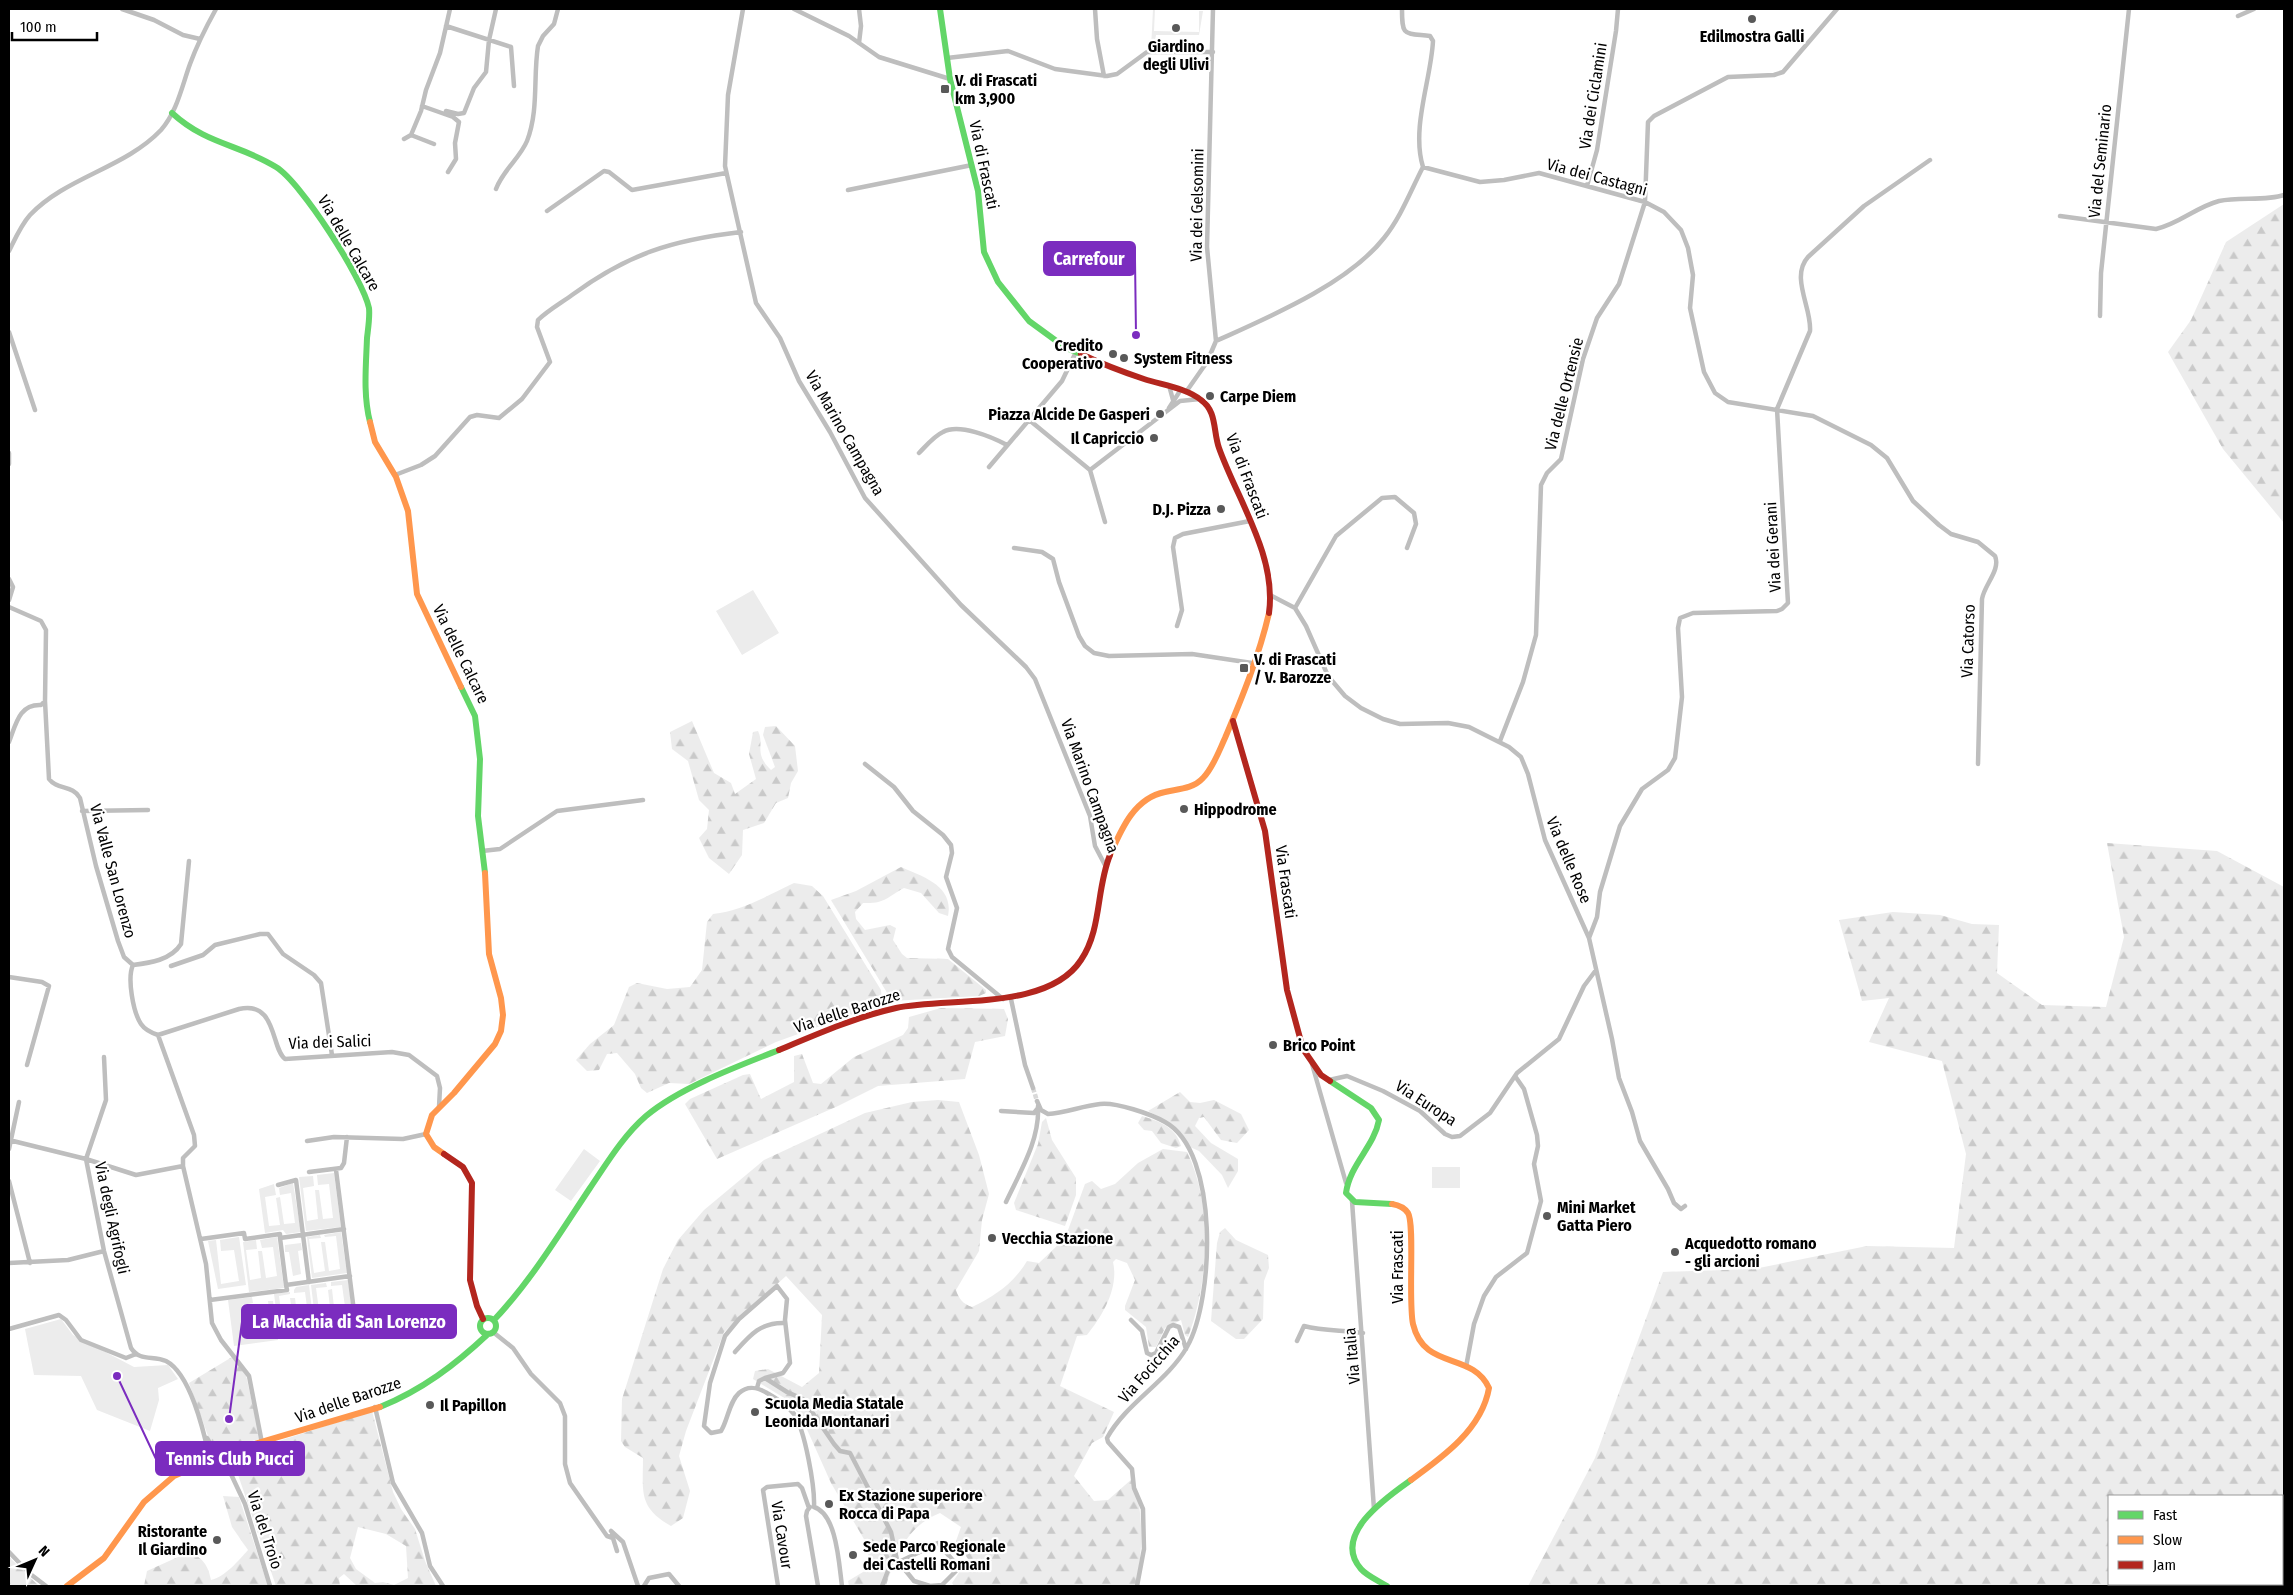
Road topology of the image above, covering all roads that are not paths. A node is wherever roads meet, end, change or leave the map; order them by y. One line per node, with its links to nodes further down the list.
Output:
1 (122, 9): 19 (street)
2 (216, 9): 19 (street)
3 (450, 9): 18 (street)
4 (496, 9): 20 (street)
5 (558, 9): 39 (street)
6 (743, 9): 37 (street, Via Marino Campagna)
7 (794, 9): 21 (street)
8 (859, 9): 21 (street)
9 (940, 9): 23 (main road, Via di Frascati)
10 (1096, 9): 24 (street)
11 (1214, 9): 22 (street, Via dei Gelsomini)
12 (1402, 9): 35 (street)
13 (1618, 9): 38 (street, Via dei Ciclamini)
14 (1838, 9): 42 (street, Via delle Ortensie)
15 (2129, 9): 45 (street, Via del Seminario)
16 (2254, 9): 17 (street)
17 (2238, 16)
18 (446, 26): 20 (street); 27 (street)
19 (200, 39): 29 (street)
20 (489, 40): 26 (street); 28 (street)
21 (859, 43): 25 (street)
22 (1213, 52): 24 (street); 50 (street, Via dei Gelsomini)
23 (947, 58): 24 (street); 25 (main road, Via di Frascati)
24 (1104, 76)
25 (950, 79): 34 (main road, Via di Frascati)
26 (514, 86)
27 (422, 106): 30 (street); 36 (street)
28 (446, 110)
29 (172, 113): 47 (street); 65 (main road, Via delle Calcare)
30 (412, 135): 31 (street); 32 (street)
31 (404, 139)
32 (434, 144)
33 (1930, 160): 55 (street, Via dei Gerani)
34 (972, 165): 40 (street); 51 (main road, Via di Frascati)
35 (1423, 167): 38 (street, Via dei Castagni); 50 (street)
36 (448, 172)
37 (726, 173): 43 (street); 46 (street, Via Marino Campagna)
38 (1588, 186): 42 (street, Via dei Castagni)
39 (496, 189)
40 (848, 190)
41 (2284, 195): 45 (street)
42 (1645, 202): 55 (street, Via dei Castagni); 79 (street, Via delle Ortensie)
43 (547, 212)
44 (2060, 216): 45 (street)
45 (2106, 222): 48 (street, Via del Seminario)
46 (741, 232): 65 (street); 88 (street, Via Marino Campagna)
47 (9, 251)
48 (2100, 316)
49 (9, 332): 56 (street)
50 (1216, 341): 53 (street, Via dei Gelsomini)
51 (1075, 354): 52 (main road, Via di Frascati); 58 (street)
52 (1170, 389): 53 (main road, Via di Frascati); 54 (street)
53 (1187, 394): 54 (street); 57 (street); 66 (main road, Via di Frascati)
54 (1173, 400): 57 (street)
55 (1777, 409): 82 (street, Via Catorso); 89 (street, Via dei Gerani)
56 (35, 410)
57 (1168, 410): 64 (street)
58 (1028, 419): 59 (street); 64 (street)
59 (1007, 445): 61 (street); 63 (street)
60 (9, 453): 62 (street)
61 (919, 453)
62 (9, 464)
63 (989, 467)
64 (1090, 470): 67 (street)
65 (395, 475): 86 (main road, Via delle Calcare)
66 (1250, 521): 71 (main road, Via di Frascati); 75 (street)
67 (1105, 522)
68 (1014, 548): 76 (street)
69 (1406, 548): 74 (street)
70 (9, 579): 72 (street)
71 (1270, 595): 74 (street); 76 (main road, Via di Frascati)
72 (9, 600)
73 (9, 607): 77 (street)
74 (1295, 608): 79 (street, Via delle Rose)
75 (1177, 626)
76 (1252, 663): 78 (main road, Via di Frascati)
77 (45, 701): 80 (street); 85 (street, Via Valle San Lorenzo)
78 (1233, 720): 88 (main road, Via delle Barozze); 98 (main road, Via Frascati)
79 (1500, 741): 89 (street, Via delle Rose)
80 (9, 742)
81 (865, 764): 94 (street)
82 (1978, 764)
83 (643, 800): 86 (street)
84 (148, 810): 85 (street)
85 (82, 811): 90 (street, Via Valle San Lorenzo)
86 (482, 851): 105 (main road, Via delle Calcare)
87 (190, 861): 90 (street)
88 (1106, 867): 94 (main road, Via delle Barozze)
89 (1589, 938): 92 (street, Via delle Rose)
90 (133, 965): 95 (street)
91 (171, 966): 96 (street)
92 (1596, 970): 100 (street, Via Europa); 121 (street, Via delle Rose)
93 (9, 977): 99 (street)
94 (1007, 1000): 102 (street); 136 (main road, Via delle Barozze)
95 (158, 1035): 96 (street, Via dei Salici); 113 (street)
96 (332, 1055): 105 (street, Via dei Salici)
97 (104, 1057): 112 (street, Via degli Agrifogli)
98 (1311, 1064): 101 (main road, Via Frascati); 117 (street)
99 (28, 1065)
100 (1515, 1076): 101 (street, Via Europa); 144 (street)
101 (1328, 1080): 117 (main road, Via Frascati)
102 (1033, 1088)
103 (19, 1102): 109 (street)
104 (1038, 1104): 106 (street); 120 (street); 141 (street, Via Focicchia)
105 (439, 1107): 107 (main road, Via delle Calcare)
106 (1001, 1111)
107 (426, 1134): 108 (street); 133 (main road)
108 (347, 1137): 110 (street); 114 (street)
109 (10, 1141): 111 (street); 112 (street)
110 (307, 1141)
111 (9, 1149)
112 (86, 1159): 113 (street); 126 (street, Via degli Agrifogli)
113 (183, 1166): 125 (street)
114 (336, 1170): 115 (street); 122 (street)
115 (309, 1172)
116 (9, 1181): 128 (street)
117 (1346, 1183): 119 (main road)
118 (278, 1185): 123 (street)
119 (1352, 1201): 138 (street, Via Italia); 144 (main road, Via Frascati)
120 (1006, 1202)
121 (1685, 1206)
122 (344, 1229): 123 (street); 129 (street)
123 (303, 1235): 124 (street); 130 (street)
124 (280, 1238): 125 (street); 131 (street)
125 (201, 1239): 132 (street)
126 (104, 1251): 128 (street); 143 (street, Via degli Agrifogli)
127 (9, 1263): 128 (street)
128 (30, 1263)
129 (350, 1276): 130 (street); 139 (street)
130 (309, 1282): 131 (street)
131 (286, 1285): 132 (street)
132 (210, 1300): 149 (street)
133 (483, 1319): 136 (main road); 136 (main road)
134 (1132, 1320): 141 (street)
135 (785, 1323): 142 (street); 145 (street); 146 (street)
136 (491, 1328): 147 (main road, Via delle Barozze); 154 (street)
137 (9, 1329): 143 (street)
138 (1362, 1333): 140 (street); 153 (street, Via Italia)
139 (333, 1334)
140 (1297, 1341)
141 (1186, 1349): 170 (street, Via Focicchia)
142 (735, 1352)
143 (136, 1354): 148 (street)
144 (1466, 1367): 153 (main road, Via Frascati)
145 (765, 1378): 146 (street); 157 (street)
146 (757, 1388): 152 (street)
147 (375, 1407): 149 (main road, Via delle Barozze); 162 (street)
148 (205, 1435): 150 (street, Via del Troio); 151 (street)
149 (262, 1442): 150 (main road, Via delle Barozze)
150 (220, 1455): 151 (main road, Via delle Barozze); 161 (street, Via del Troio)
151 (210, 1459): 160 (main road, Via delle Barozze)
152 (812, 1507): 166 (street, Via Cavour); 167 (street); 168 (street)
153 (1374, 1509): 171 (main road, Via Frascati)
154 (613, 1538): 155 (street); 163 (street)
155 (616, 1551)
156 (9, 1552): 159 (street)
157 (895, 1552): 158 (street); 169 (street)
158 (899, 1562): 158 (street)
159 (46, 1586)
160 (67, 1586)
161 (270, 1586)
162 (442, 1586)
163 (638, 1586)
164 (644, 1586): 165 (street)
165 (678, 1586)
166 (778, 1586)
167 (818, 1586)
168 (842, 1586)
169 (882, 1586)
170 (1137, 1586)
171 (1387, 1586)

